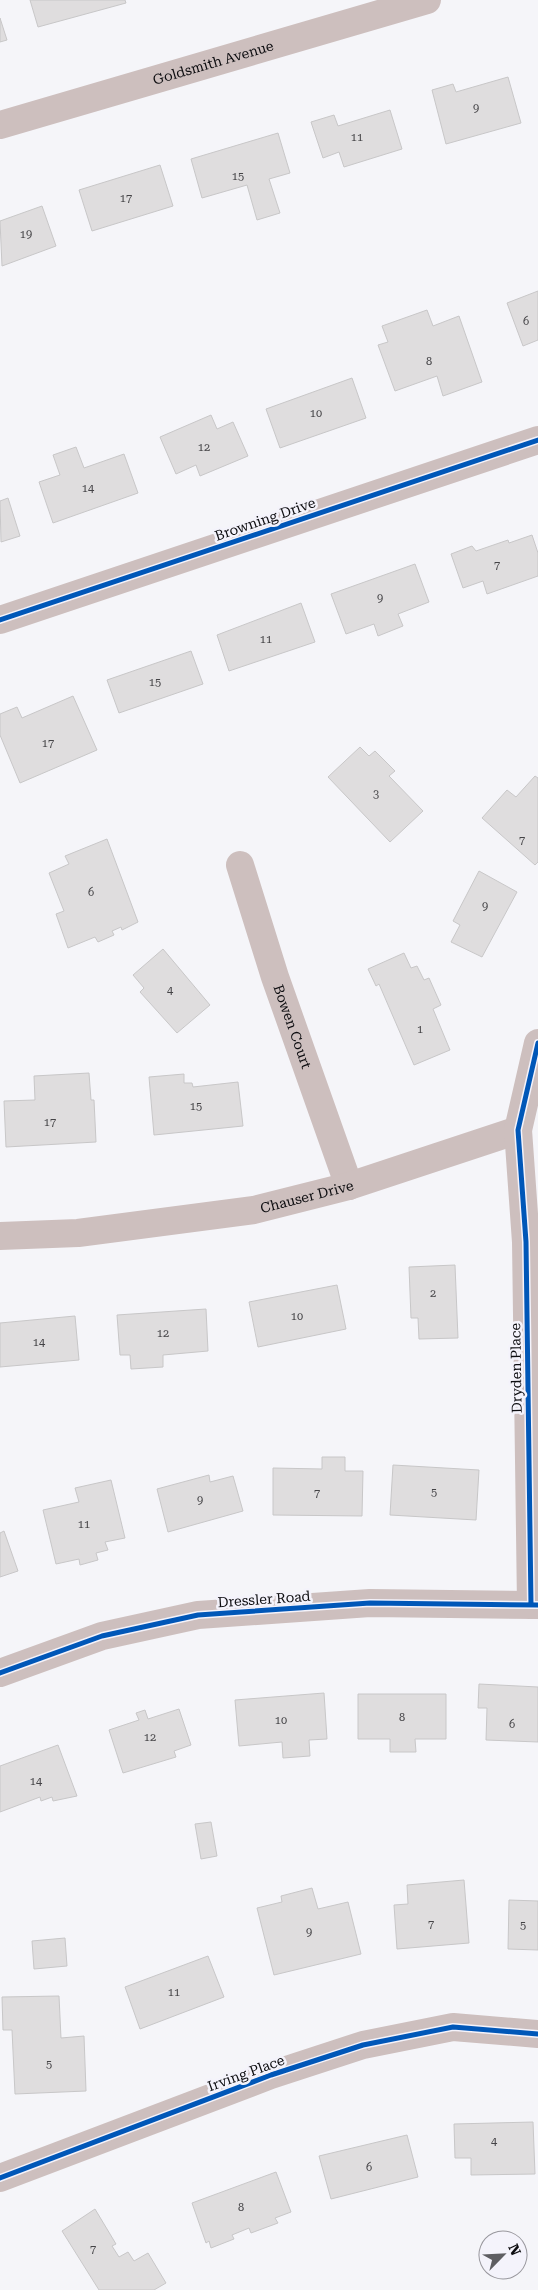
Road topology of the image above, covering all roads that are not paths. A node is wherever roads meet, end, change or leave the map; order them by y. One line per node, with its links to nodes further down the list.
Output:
1 (427, 0): 2 (street, Goldsmith Avenue)
2 (0, 125)
3 (538, 440): 4 (street, Browning Drive)
4 (0, 620)
5 (240, 865): 8 (street, Bowen Court)
6 (538, 1044): 7 (street)
7 (518, 1130): 8 (street, Chauser Drive); 10 (street, Dryden Place)
8 (348, 1186): 9 (street, Chauser Drive)
9 (0, 1236)
10 (534, 1605): 11 (street, Dressler Road)
11 (0, 1673)
12 (538, 2034): 13 (street, Irving Place)
13 (0, 2178)

